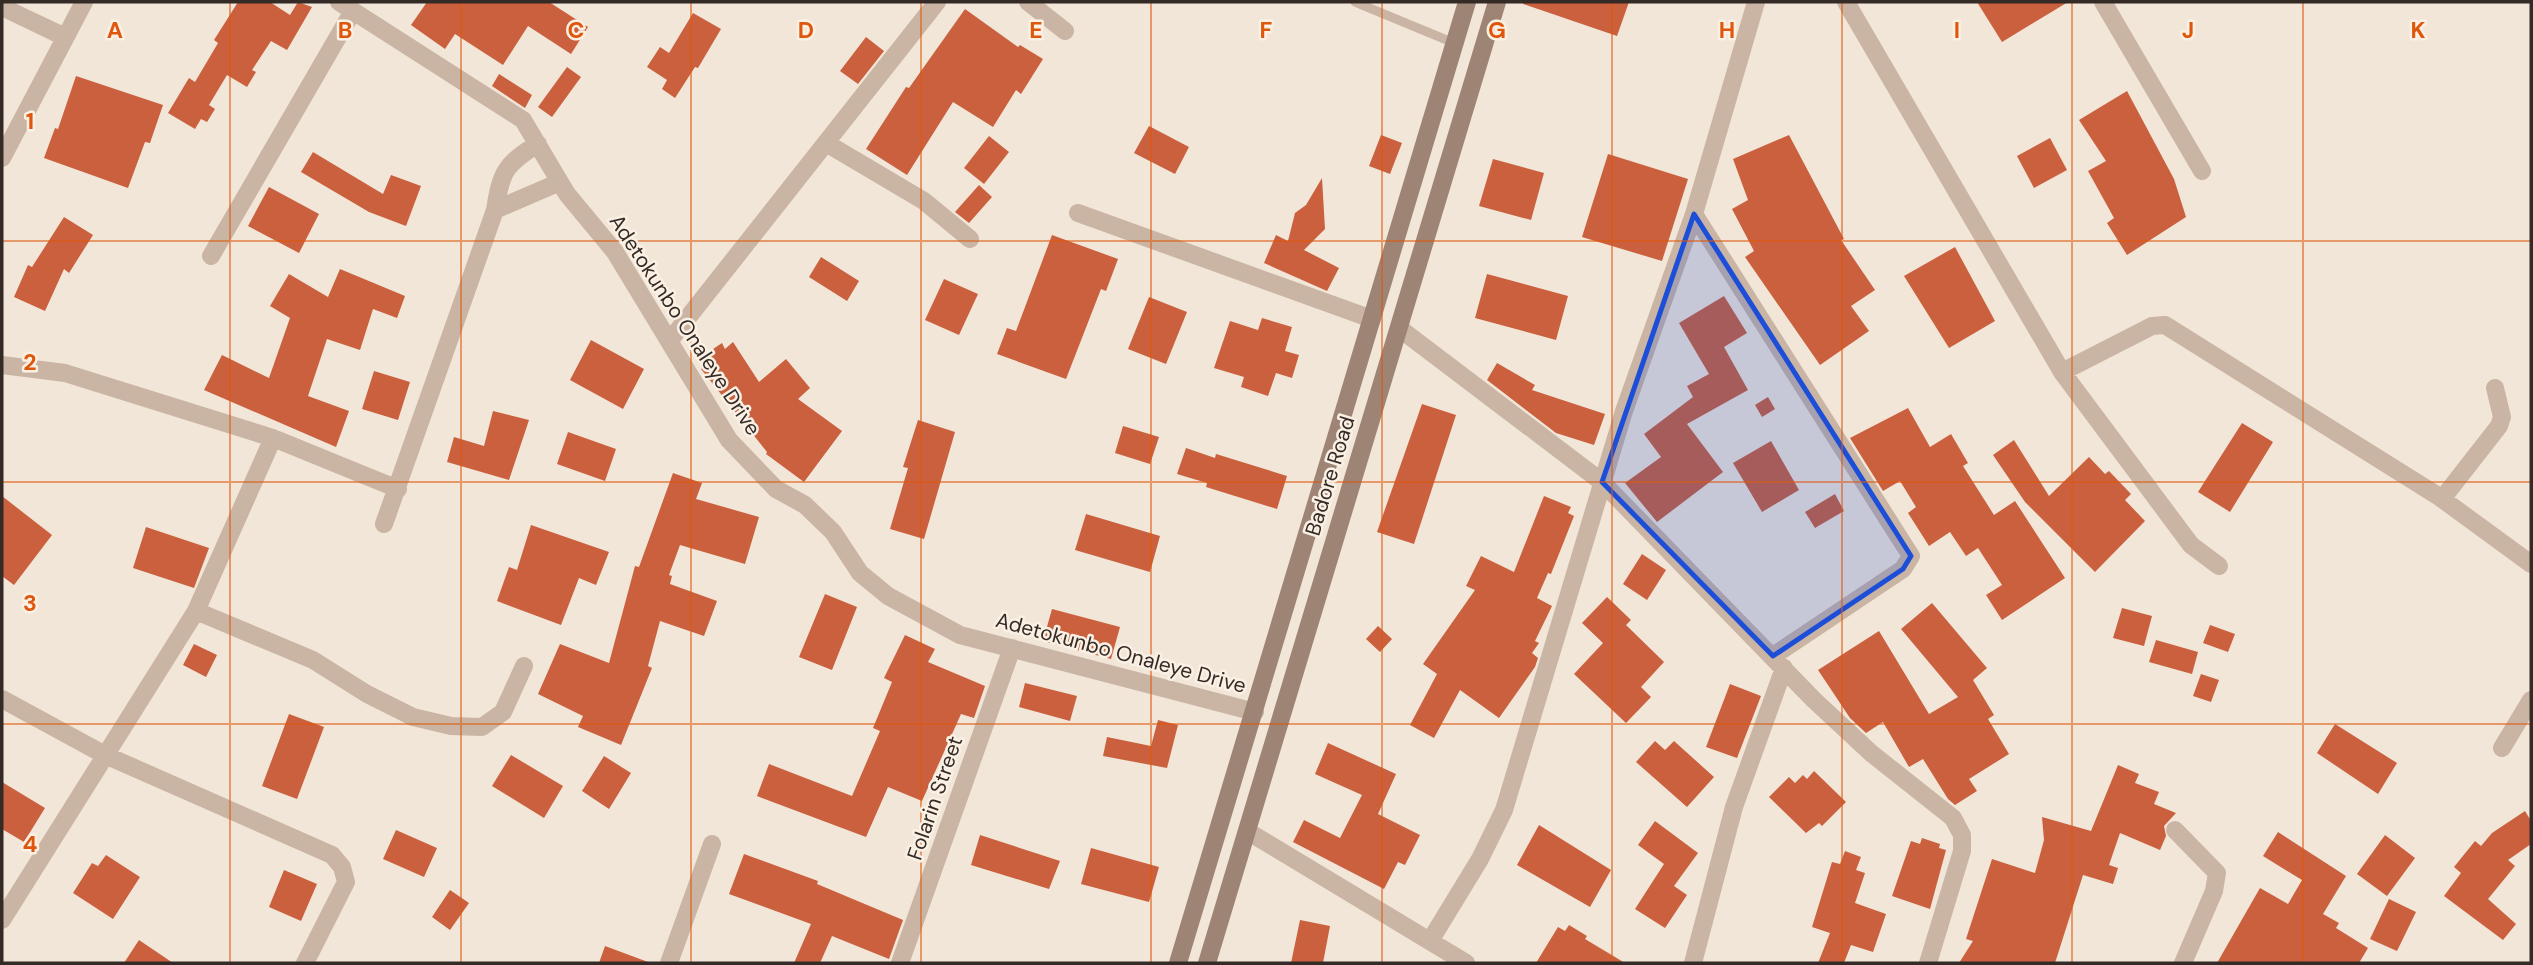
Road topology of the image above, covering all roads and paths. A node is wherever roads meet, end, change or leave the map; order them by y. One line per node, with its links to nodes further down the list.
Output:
1 (84, 2): 13 (street)
2 (937, 2): 15 (street)
3 (1028, 2): 12 (street)
4 (1355, 2): 14 (lane)
5 (1467, 2): 14 (main road, Badore Road)
6 (1497, 2): 21 (main road, Badore Road)
7 (1756, 2): 24 (street)
8 (1846, 2): 31 (street)
9 (2103, 2): 18 (street)
10 (2, 7): 13 (street)
11 (346, 7): 16 (street, Adetokunbo Onaleye Drive); 26 (street)
12 (1065, 31)
13 (65, 37): 17 (street)
14 (1454, 43): 19 (main road, Badore Road)
15 (826, 143): 25 (street); 29 (street)
16 (537, 144): 20 (street, Adetokunbo Onaleye Drive); 22 (street)
17 (2, 158)
18 (2202, 171)
19 (1415, 175): 21 (main road); 27 (main road, Badore Road)
20 (559, 182): 22 (street); 29 (street, Adetokunbo Onaleye Drive)
21 (1442, 185): 28 (main road, Badore Road)
22 (495, 210): 35 (street)
23 (1078, 213): 27 (street)
24 (1694, 214): 34 (street); 42 (street)
25 (970, 239)
26 (211, 257)
27 (1372, 318): 46 (main road, Badore Road)
28 (1399, 328): 34 (street); 50 (main road, Badore Road)
29 (671, 339): 41 (street, Adetokunbo Onaleye Drive)
30 (2, 365): 33 (street)
31 (2062, 372): 36 (street); 39 (street)
32 (2496, 388): 36 (street)
33 (273, 438): 35 (street); 40 (street)
34 (1602, 482): 42 (street); 53 (street)
35 (398, 489): 37 (street)
36 (2442, 499): 38 (street)
37 (384, 524)
38 (2531, 564)
39 (2219, 566)
40 (196, 611): 43 (street); 48 (street)
41 (1012, 648): 46 (street, Adetokunbo Onaleye Drive); 56 (street, Folarin Street)
42 (1778, 662): 60 (street); 61 (street)
43 (524, 666)
44 (2, 699): 48 (street)
45 (2531, 700): 47 (street)
46 (1255, 712): 57 (main road, Badore Road)
47 (2502, 748)
48 (105, 755): 52 (street); 54 (street)
49 (2175, 830): 62 (street)
50 (1247, 831): 53 (street); 58 (main road, Badore Road)
51 (712, 844): 55 (street)
52 (2, 920)
53 (1430, 941): 59 (street)
54 (305, 963)
55 (669, 963)
56 (901, 963)
57 (1178, 963)
58 (1207, 963)
59 (1466, 963)
60 (1693, 963)
61 (1928, 963)
62 (2183, 963)

